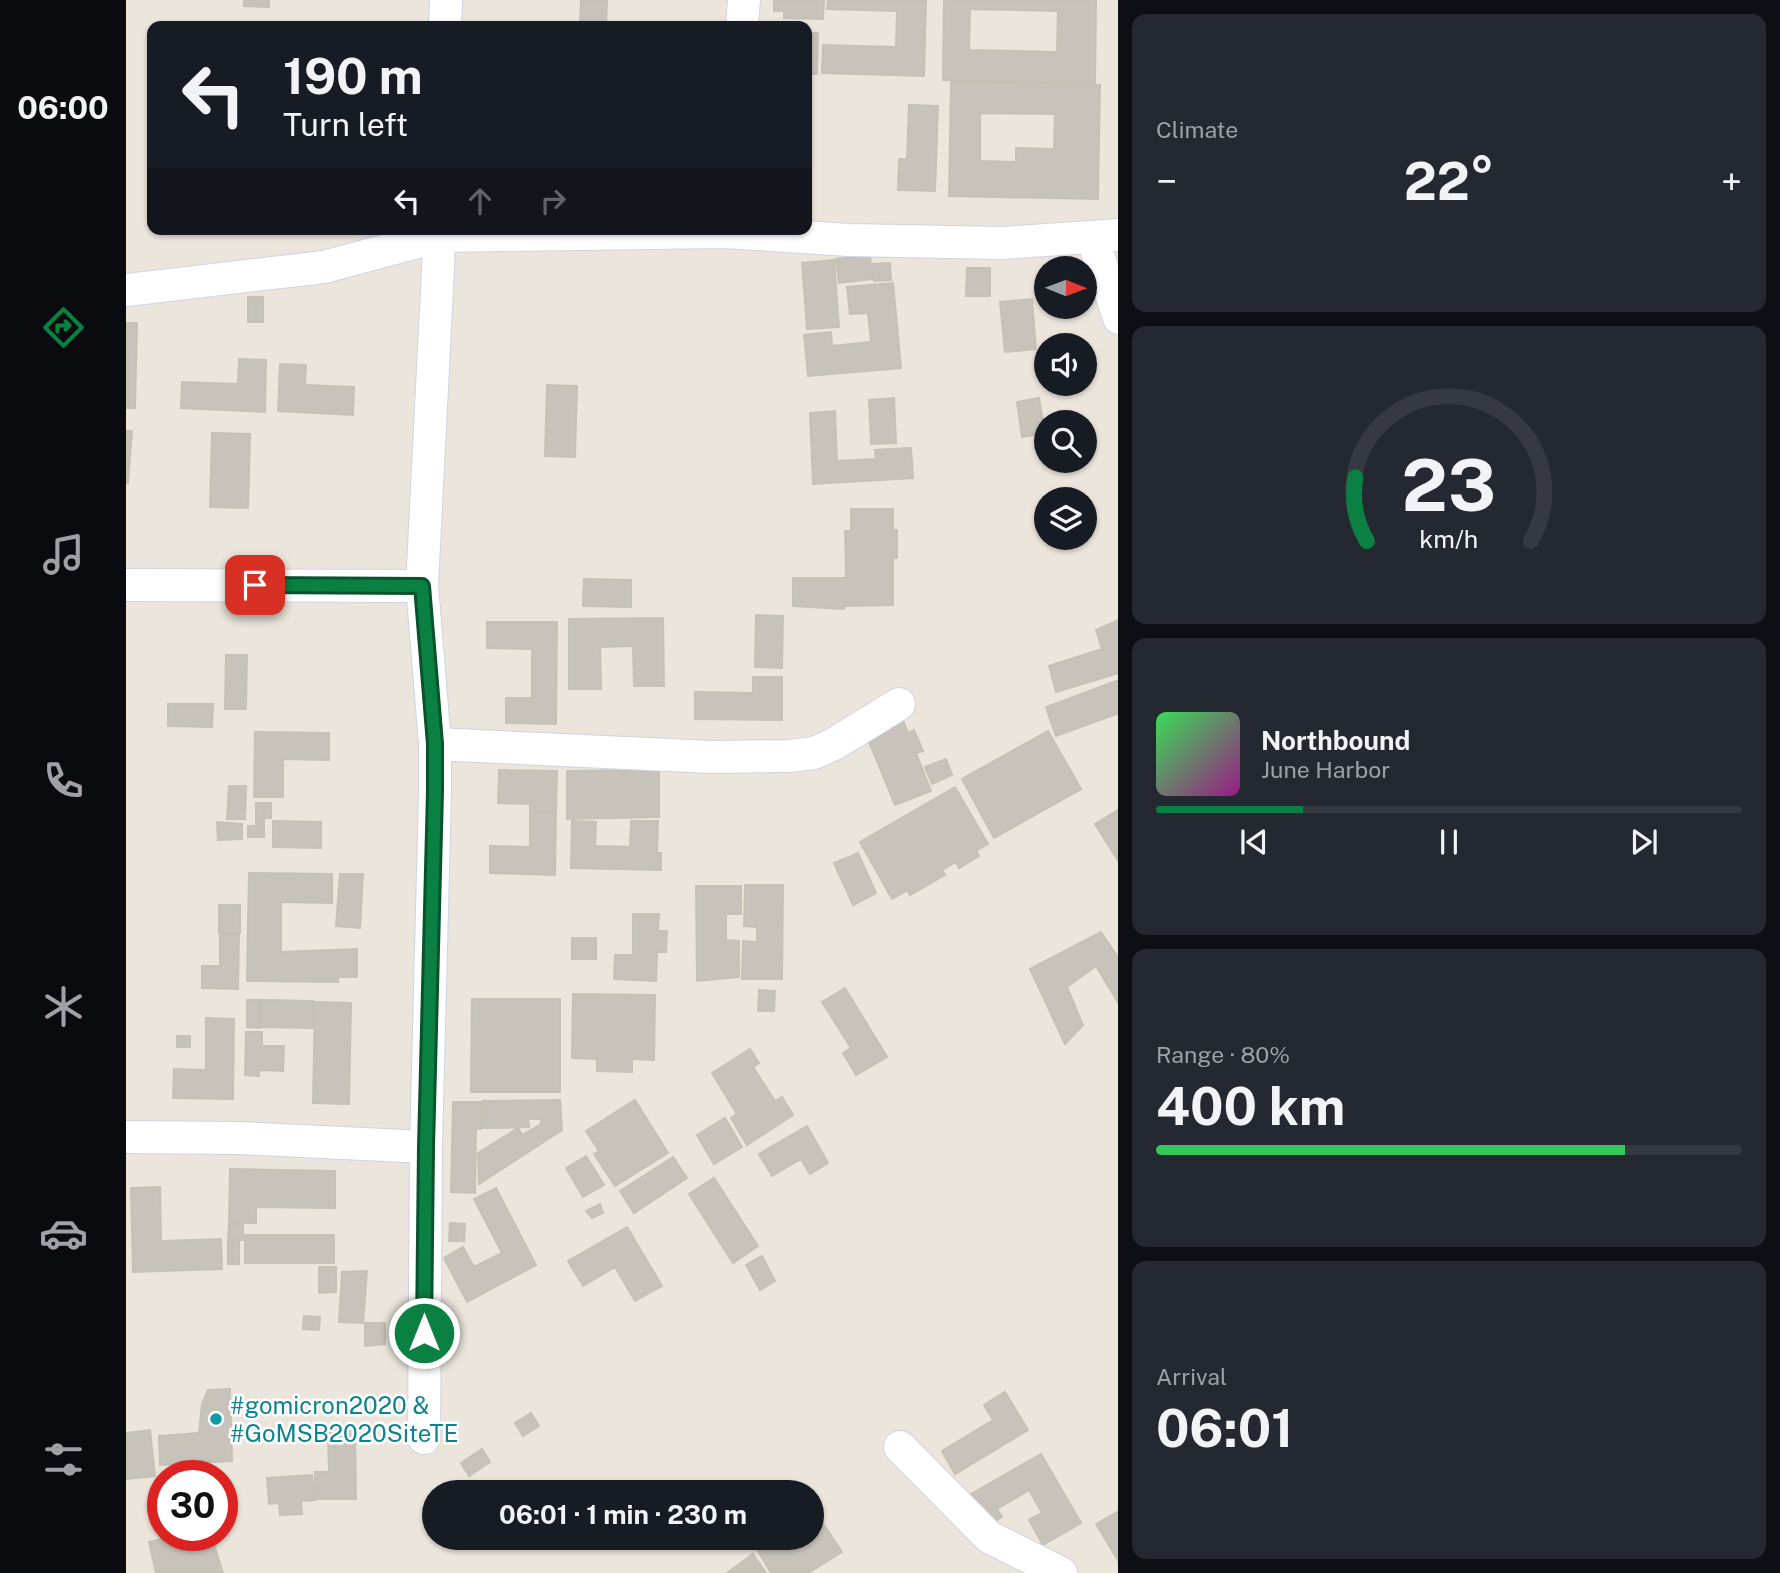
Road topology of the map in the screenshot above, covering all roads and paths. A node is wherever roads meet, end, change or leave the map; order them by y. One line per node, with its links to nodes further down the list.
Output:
1 (446, 0): 3 (street)
2 (744, 0): 4 (street)
3 (445, 21)
4 (742, 21)
5 (433, 235): 9 (street)
6 (440, 235): 12 (street)
7 (780, 235): 8 (street)
8 (1105, 236): 10 (street)
9 (126, 290)
10 (1118, 318)
11 (126, 585): 12 (street)
12 (422, 586): 14 (street)
13 (899, 704): 14 (street)
14 (435, 744): 16 (street)
15 (126, 1137): 16 (street)
16 (426, 1147): 17 (street)
17 (424, 1438)
18 (900, 1447): 19 (street)
19 (1061, 1573)

